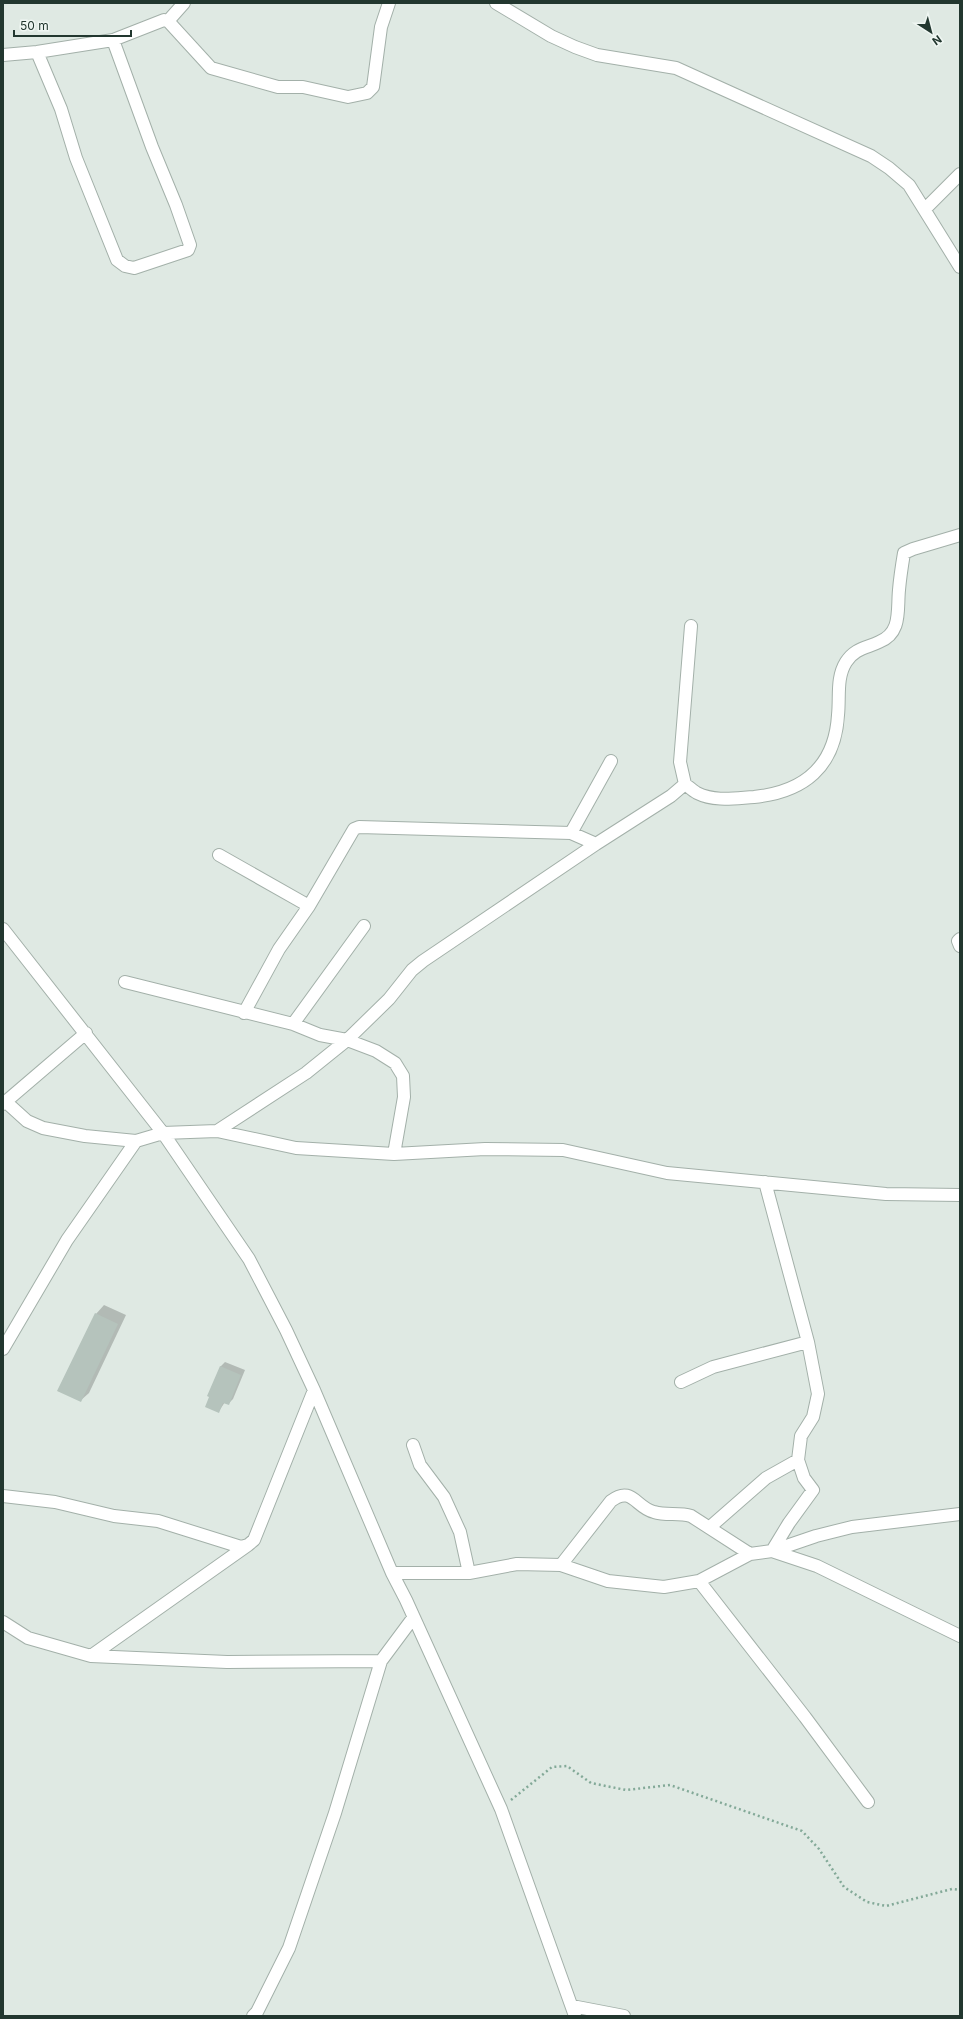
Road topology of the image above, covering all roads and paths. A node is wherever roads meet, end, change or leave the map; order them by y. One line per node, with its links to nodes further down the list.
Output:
1 (184, 3): 4 (street)
2 (389, 3): 4 (street)
3 (496, 3): 9 (street)
4 (168, 21): 5 (street)
5 (113, 40): 6 (street); 6 (street)
6 (37, 52): 7 (street)
7 (3, 55)
8 (960, 174): 9 (street)
9 (926, 209): 10 (street)
10 (960, 267)
11 (960, 535): 14 (street)
12 (691, 626): 14 (street)
13 (611, 761): 15 (street)
14 (685, 784): 16 (street)
15 (571, 833): 16 (street); 18 (street)
16 (596, 844): 27 (street)
17 (218, 856): 18 (street)
18 (308, 906): 24 (street)
19 (364, 926): 25 (street)
20 (5, 937): 26 (street)
21 (960, 939): 22 (street)
22 (960, 946)
23 (125, 982): 24 (street)
24 (244, 1013): 25 (street)
25 (293, 1024): 27 (street)
26 (86, 1033): 28 (street); 30 (street)
27 (347, 1040): 29 (street); 32 (street)
28 (4, 1103): 31 (street)
29 (218, 1131): 30 (street); 32 (street)
30 (163, 1133): 31 (street); 38 (street)
31 (136, 1141): 36 (street)
32 (394, 1154): 33 (street)
33 (766, 1182): 34 (street); 35 (street)
34 (960, 1195)
35 (808, 1342): 37 (street); 40 (street)
36 (3, 1349)
37 (681, 1382)
38 (314, 1390): 44 (street); 48 (street)
39 (413, 1445): 49 (street)
40 (798, 1460): 43 (street); 45 (street)
41 (3, 1496): 44 (street)
42 (960, 1514): 45 (street)
43 (710, 1527): 46 (street); 47 (street)
44 (248, 1545): 54 (street)
45 (772, 1551): 46 (street); 53 (street)
46 (750, 1554): 50 (street)
47 (561, 1565): 49 (street); 50 (street)
48 (392, 1573): 49 (street); 51 (street)
49 (469, 1573)
50 (699, 1581): 56 (street)
51 (413, 1618): 55 (street); 57 (street)
52 (3, 1622): 54 (street)
53 (960, 1636)
54 (91, 1656): 55 (street)
55 (381, 1661): 60 (street)
56 (868, 1802)
57 (501, 1809): 58 (path); 59 (street)
58 (960, 1890)
59 (574, 2011): 61 (street)
60 (253, 2016)
61 (624, 2016)

